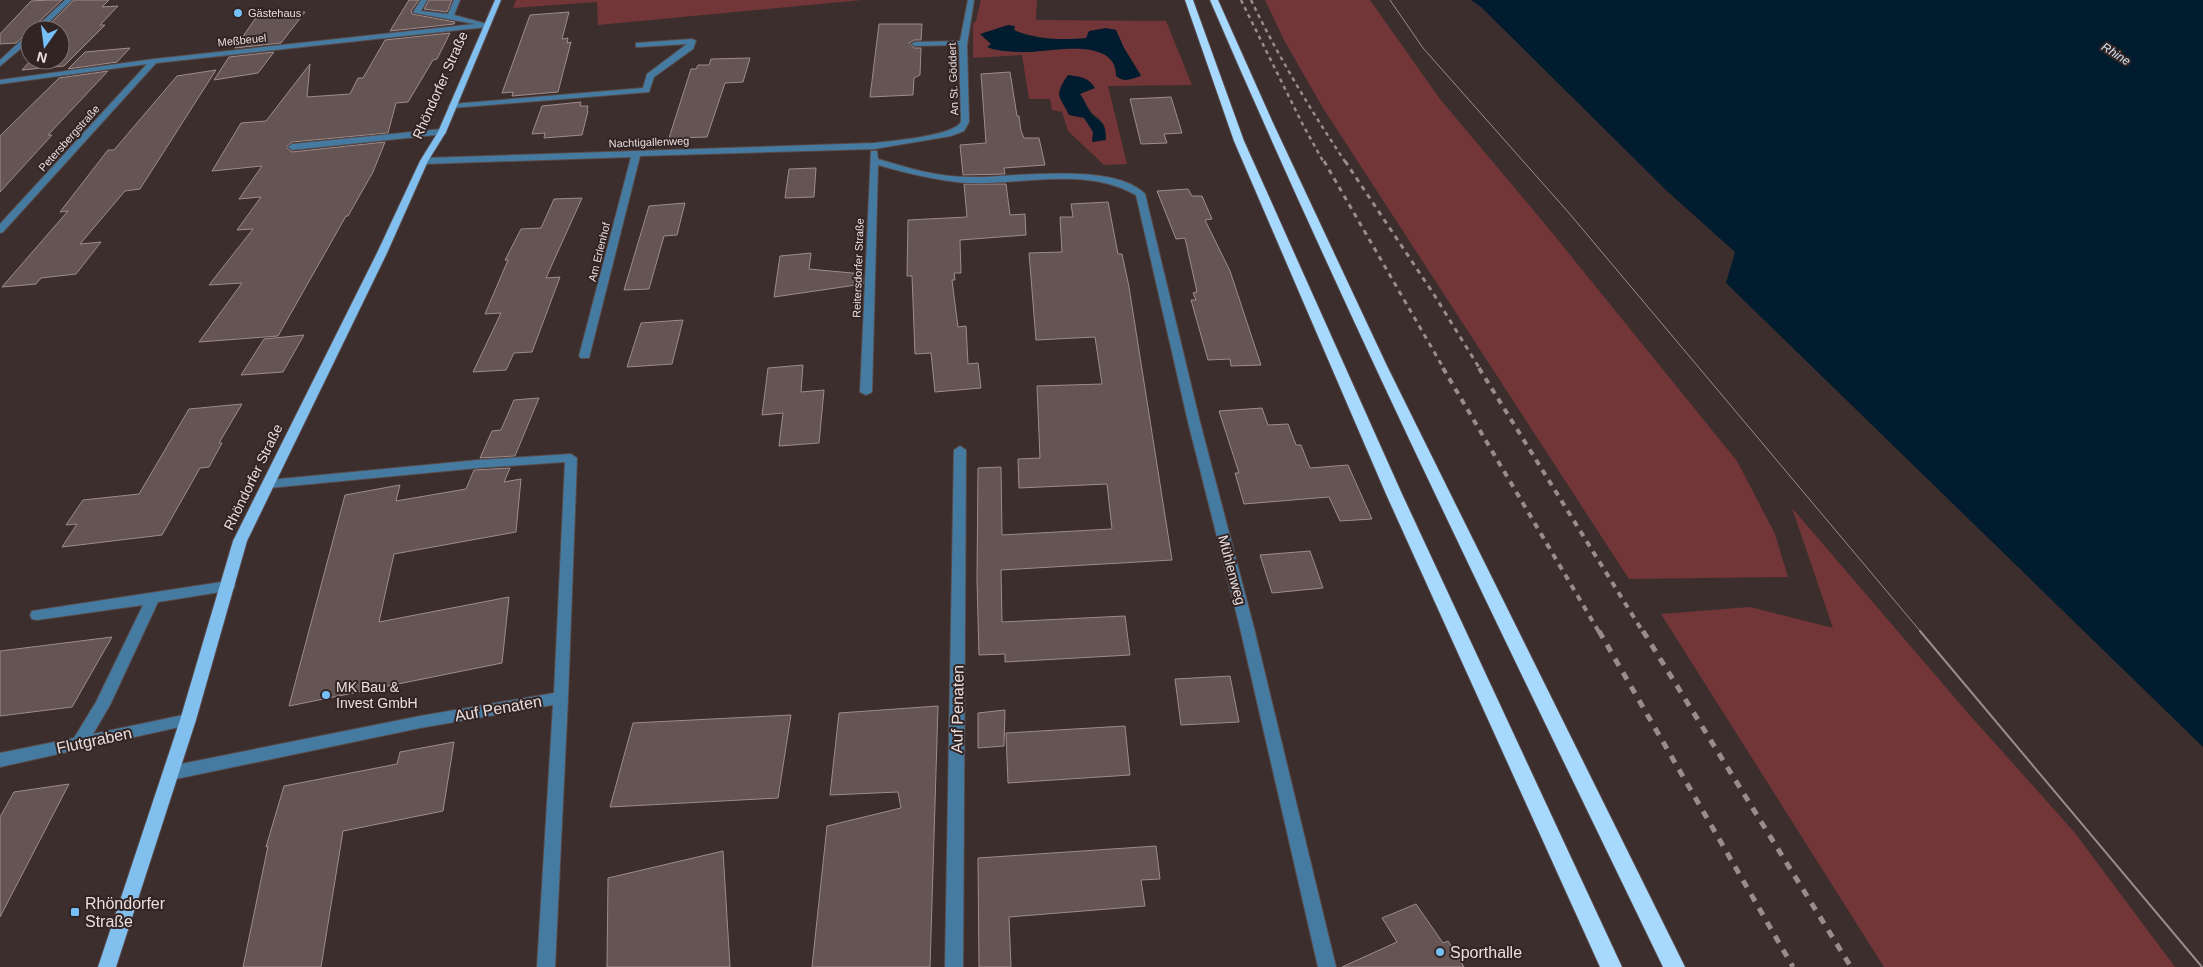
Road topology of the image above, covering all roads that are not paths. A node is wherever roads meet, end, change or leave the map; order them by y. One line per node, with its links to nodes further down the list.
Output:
1 (69, 0): 9 (street)
2 (424, 0): 8 (street)
3 (457, 0): 8 (street)
4 (498, 0): 10 (main road, Rhöndorfer Straße)
5 (970, 0): 11 (street, An St. Göddert)
6 (1189, 0): 42 (highway)
7 (1214, 0): 43 (highway)
8 (450, 17): 10 (street)
9 (48, 20)
10 (487, 25): 15 (street, Meßbeuel); 18 (main road, Rhöndorfer Straße)
11 (962, 43): 12 (street); 20 (street, An St. Göddert)
12 (915, 44)
13 (639, 45): 18 (street)
14 (20, 46): 16 (street)
15 (154, 61): 17 (street, Meßbeuel); 25 (street, Petersbergstraße)
16 (0, 64)
17 (0, 82)
18 (452, 106): 19 (main road, Rhöndorfer Straße)
19 (442, 132): 21 (street); 23 (main road, Rhöndorfer Straße)
20 (874, 146): 22 (street, Nachtigallenweg); 24 (street, Reitersdorfer Straße)
21 (292, 148)
22 (636, 154): 23 (street, Nachtigallenweg); 26 (street, Am Erlenhof)
23 (424, 161): 29 (main road, Rhöndorfer Straße)
24 (874, 161): 27 (street, Reitersdorfer Straße); 41 (street, Mühlenweg)
25 (0, 230)
26 (585, 356)
27 (866, 392)
28 (960, 450): 40 (street, Auf Penaten)
29 (269, 484): 30 (main road, Rhöndorfer Straße); 33 (street)
30 (228, 586): 31 (street); 34 (main road, Rhöndorfer Straße)
31 (153, 598): 32 (street); 35 (street)
32 (38, 615)
33 (561, 698): 37 (street, Auf Penaten); 39 (street, Auf Penaten)
34 (188, 720): 35 (street, Flutgraben); 37 (main road, Rhöndorfer Straße)
35 (79, 743): 36 (street, Flutgraben)
36 (0, 760)
37 (171, 773): 38 (main road, Rhöndorfer Straße)
38 (107, 967)
39 (546, 967)
40 (954, 967)
41 (1327, 967)
42 (1611, 967)
43 (1674, 967)

